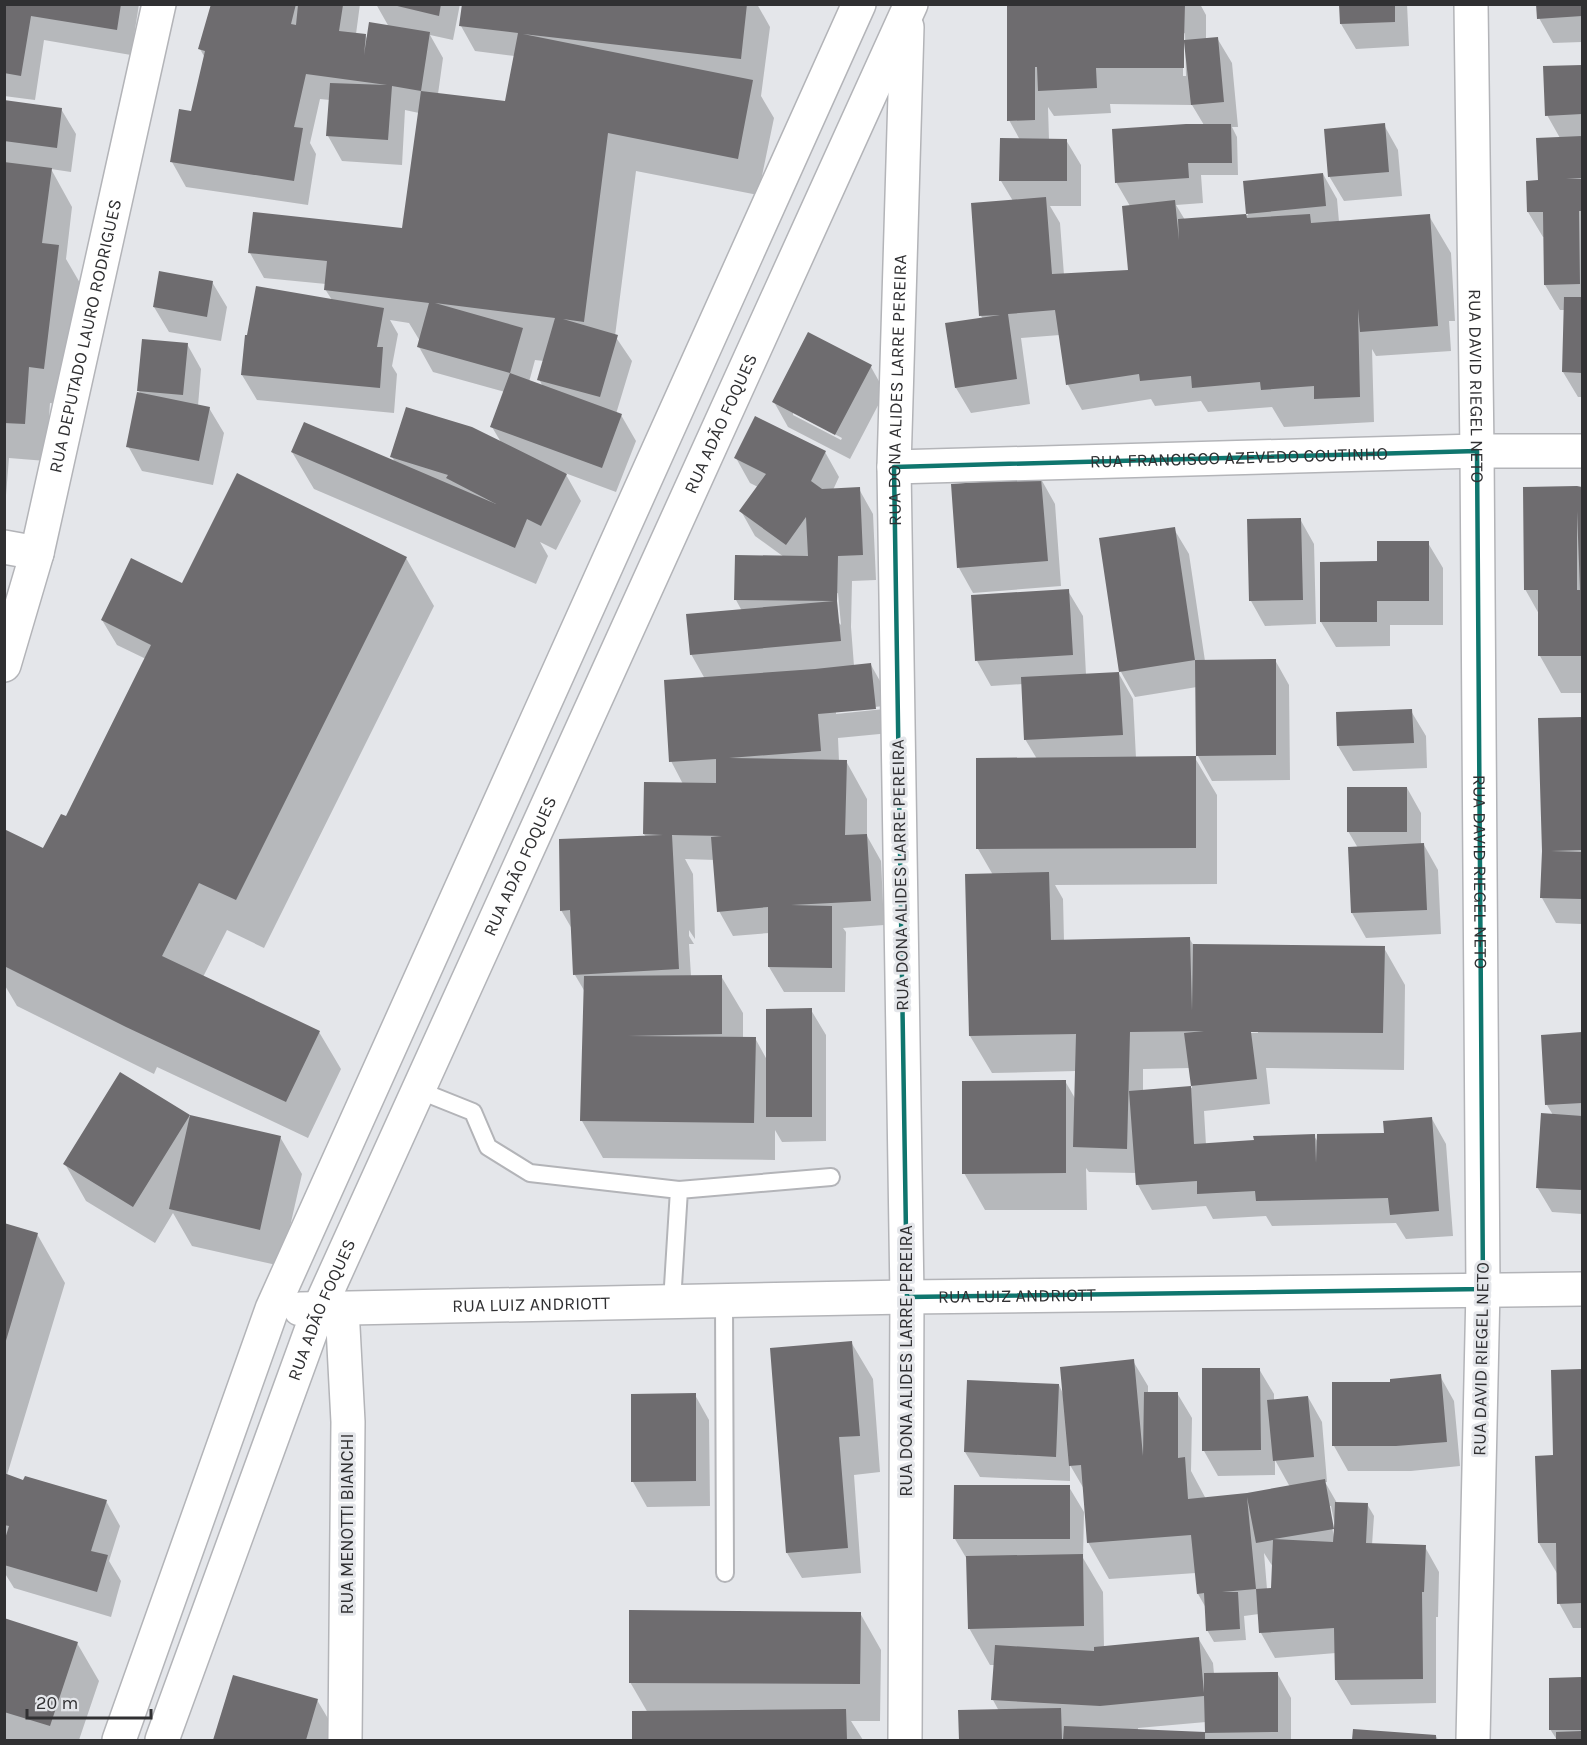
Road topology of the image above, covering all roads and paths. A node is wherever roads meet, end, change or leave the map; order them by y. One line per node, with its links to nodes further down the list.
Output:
1 (159, 4): 9 (street, RUA DEPUTADO LAURO RODRIGUES)
2 (859, 4): 20 (street)
3 (1471, 4): 5 (street, RUA DAVID RIEGEL NETO)
4 (909, 8): 7 (street, RUA DONA ALIDES LARRE PEREIRA); 11 (street, RUA ADÃO FOQUES)
5 (1477, 451): 6 (street, RUA FRANCISCO AZEVEDO COUTINHO); 7 (street, RUA FRANCISCO AZEVEDO COUTINHO); 14 (street, RUA DAVID RIEGEL NETO)
6 (1582, 451)
7 (894, 467): 16 (street, RUA DONA ALIDES LARRE PEREIRA)
8 (4, 547): 9 (street)
9 (37, 553): 10 (street, RUA DEPUTADO LAURO RODRIGUES)
10 (4, 665)
11 (418, 1090): 13 (lane); 19 (street, RUA ADÃO FOQUES)
12 (831, 1177): 13 (lane)
13 (679, 1190): 18 (lane)
14 (1483, 1289): 15 (street, RUA LUIZ ANDRIOTT); 16 (street, RUA LUIZ ANDRIOTT); 26 (street, RUA DAVID RIEGEL NETO)
15 (1582, 1289)
16 (907, 1297): 17 (street, RUA LUIZ ANDRIOTT); 25 (street, RUA DONA ALIDES LARRE PEREIRA)
17 (724, 1301): 18 (street, RUA LUIZ ANDRIOTT); 21 (lane)
18 (672, 1302): 19 (street, RUA LUIZ ANDRIOTT)
19 (331, 1308): 20 (street, RUA LUIZ ANDRIOTT); 23 (street, RUA ADÃO FOQUES); 24 (street, RUA MENOTTI BIANCHI)
20 (272, 1309): 22 (street)
21 (725, 1573)
22 (119, 1740)
23 (162, 1740)
24 (345, 1740)
25 (905, 1740)
26 (1473, 1740)

